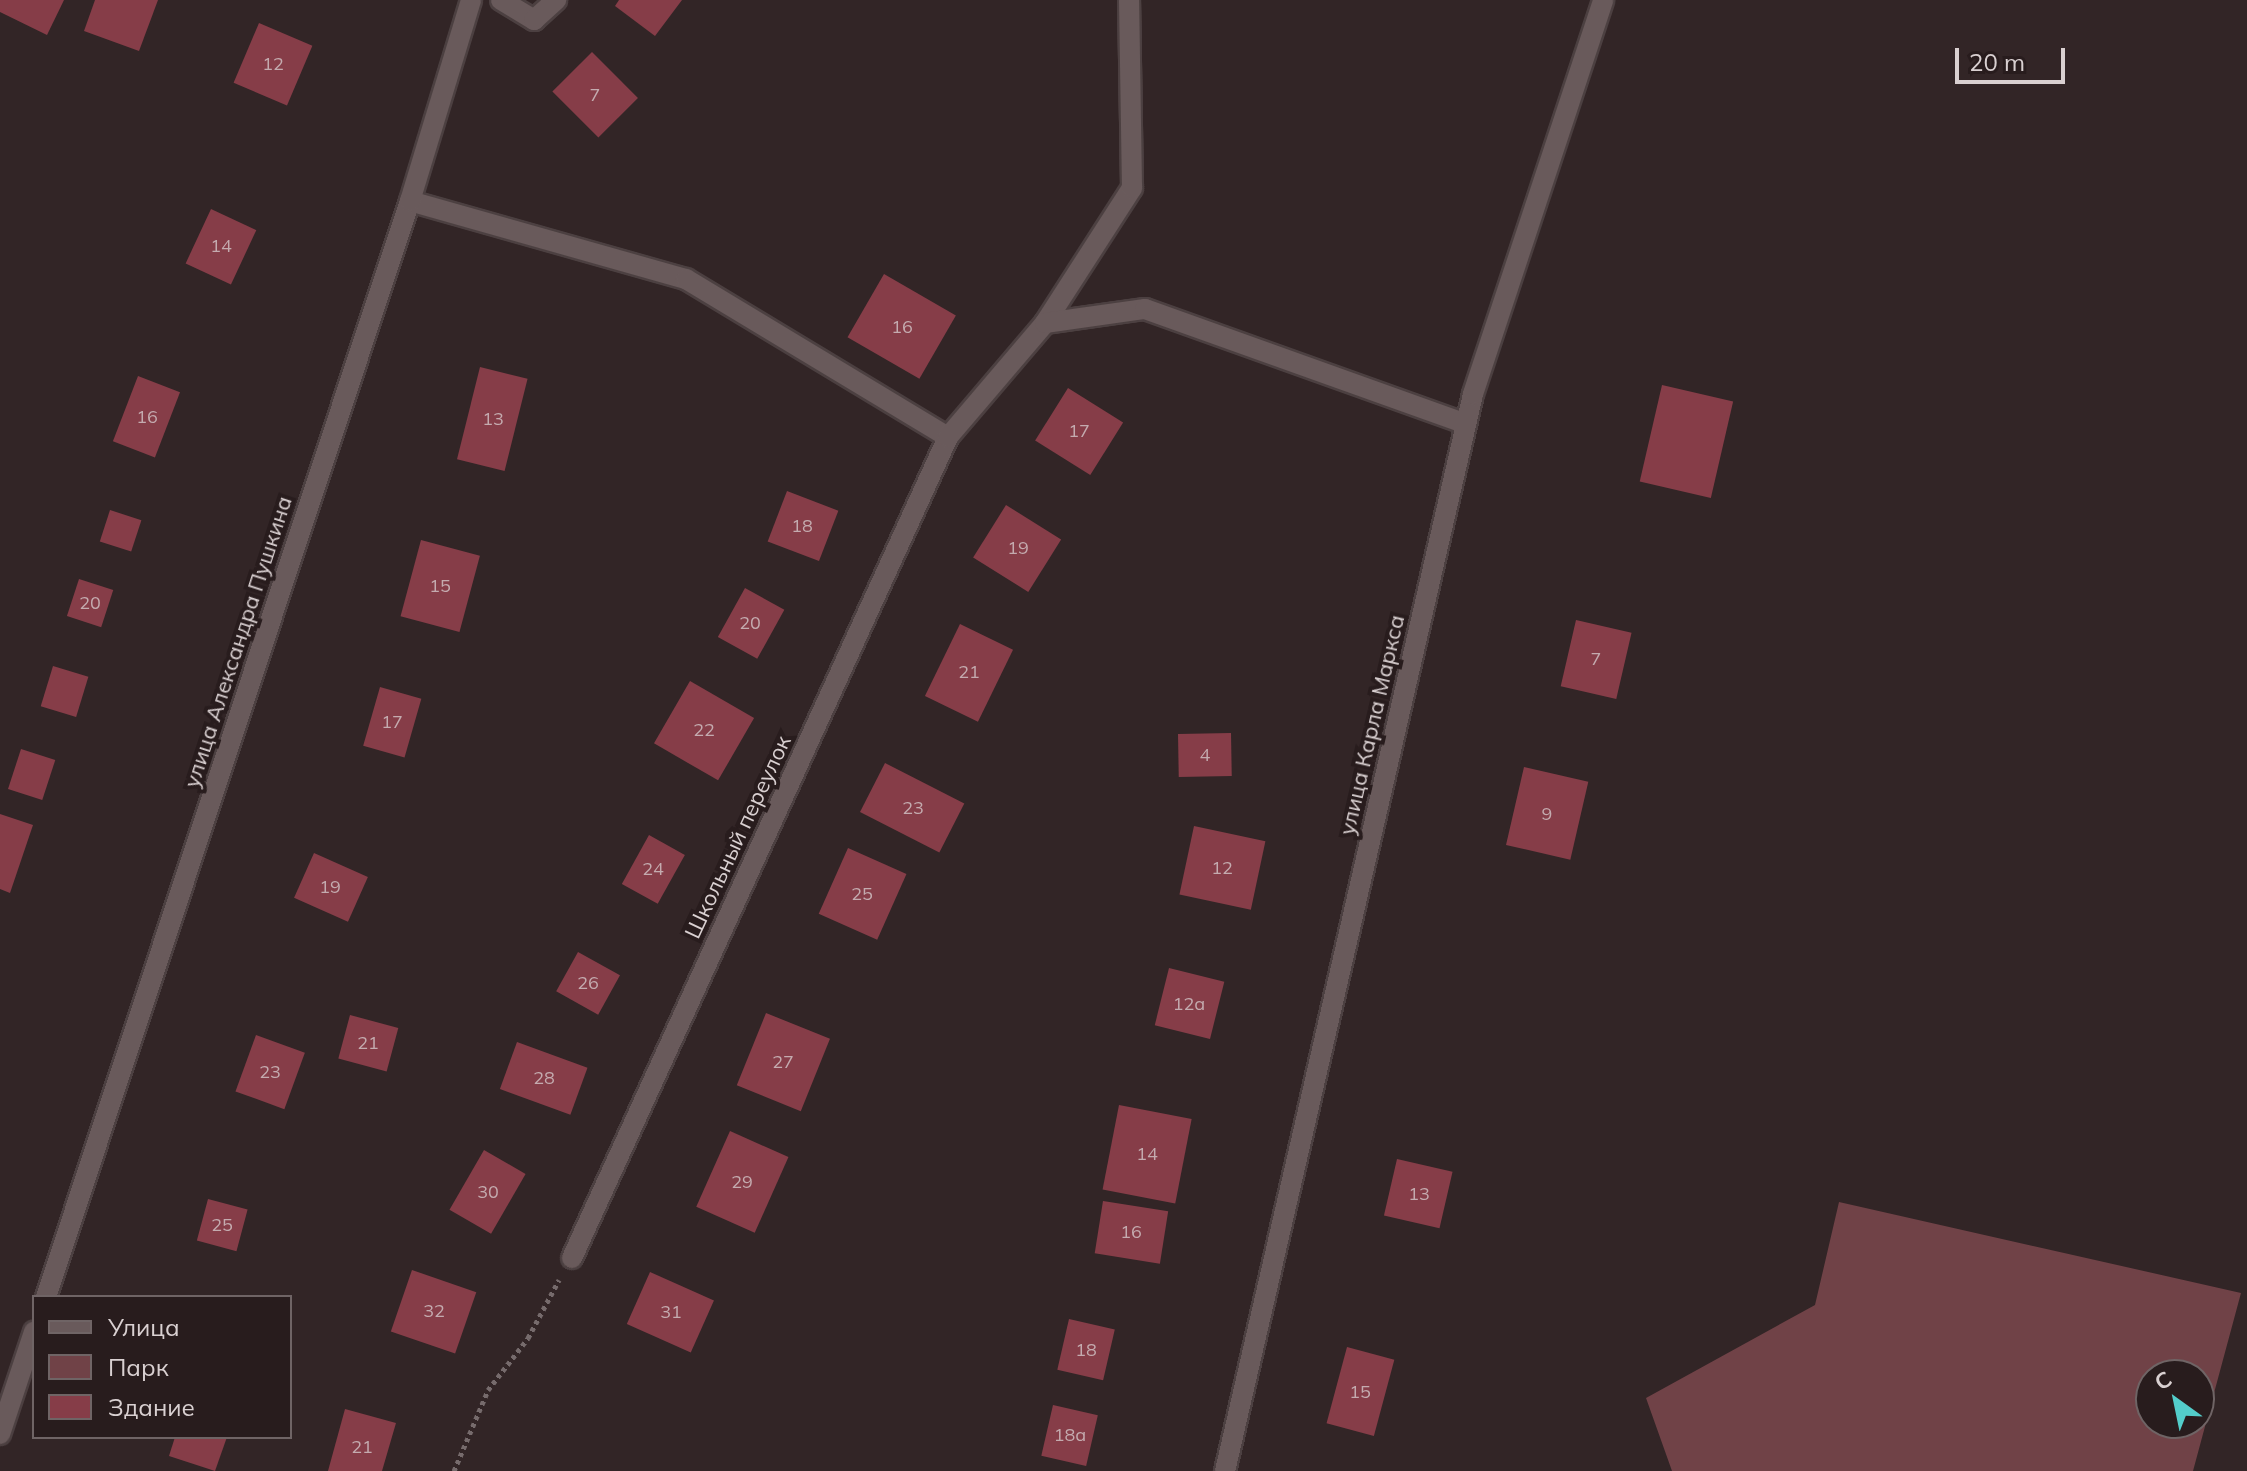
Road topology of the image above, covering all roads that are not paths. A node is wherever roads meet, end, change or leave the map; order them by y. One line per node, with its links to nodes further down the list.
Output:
1 (471, 0): 6 (street, улица Александра Пушкина)
2 (501, 0): 3 (street)
3 (556, 0)
4 (1129, 0): 7 (street, Школьный переулок)
5 (1603, 0): 8 (street, улица Карла Маркса)
6 (410, 201): 9 (street); 11 (street, улица Александра Пушкина)
7 (1045, 323): 8 (street); 9 (street, Школьный переулок)
8 (1466, 424): 14 (street, улица Карла Маркса)
9 (948, 437): 10 (street, Школьный переулок)
10 (572, 1258)
11 (47, 1295)
12 (32, 1338): 13 (street)
13 (0, 1434)
14 (1225, 1471)

